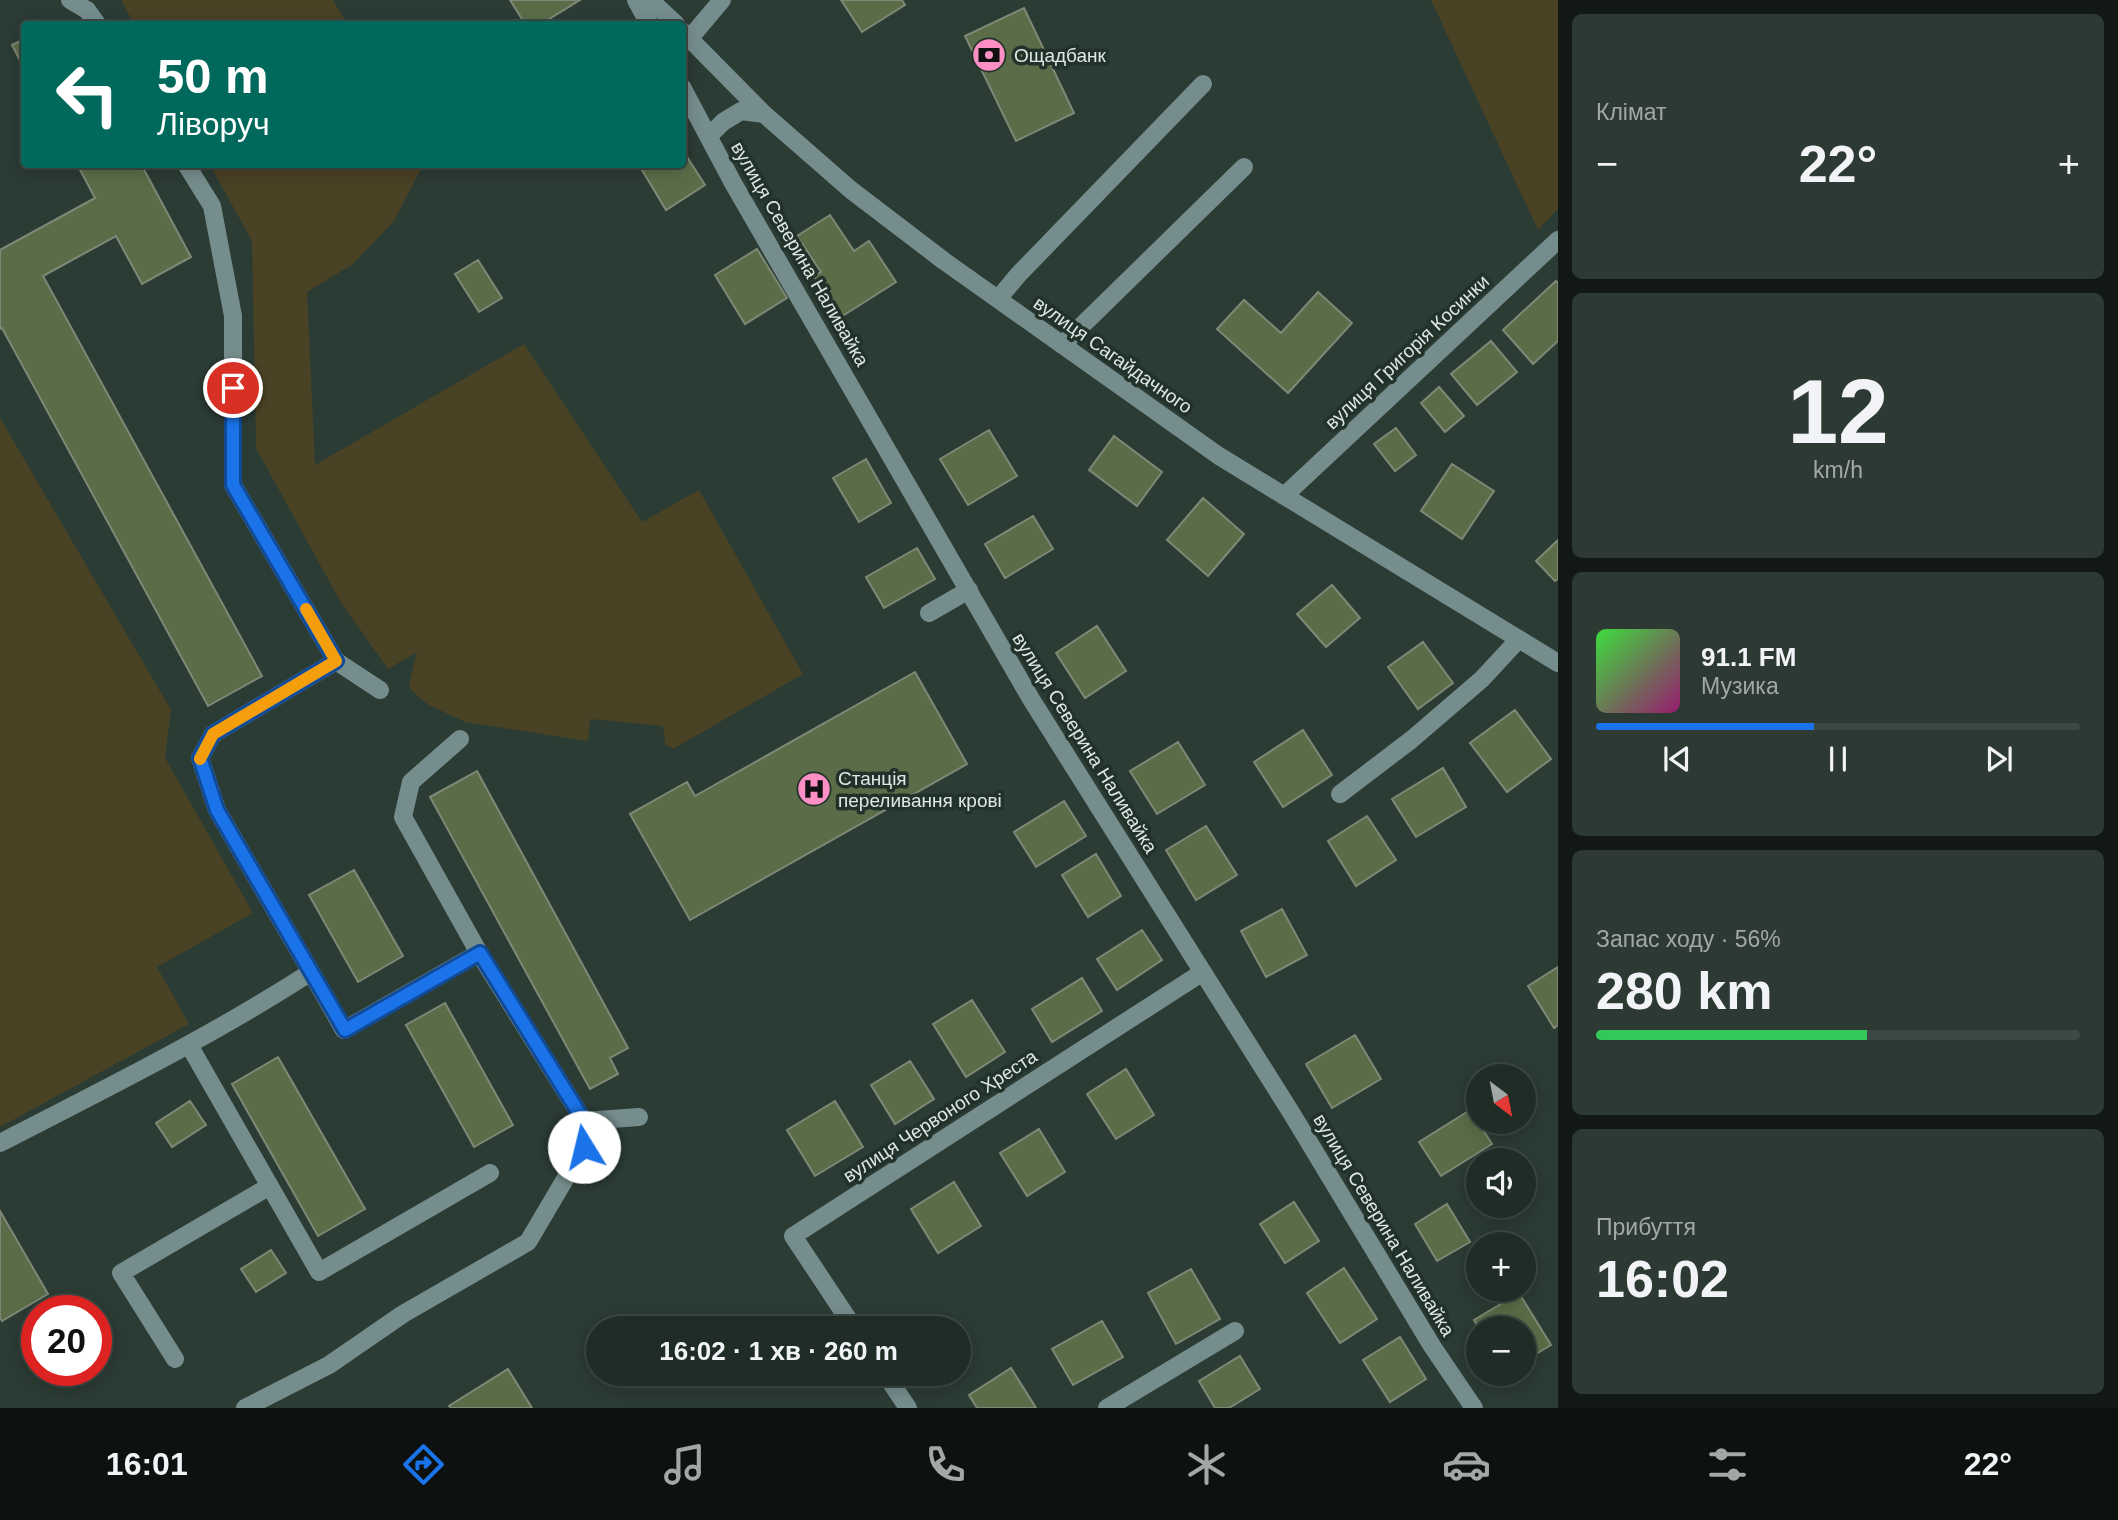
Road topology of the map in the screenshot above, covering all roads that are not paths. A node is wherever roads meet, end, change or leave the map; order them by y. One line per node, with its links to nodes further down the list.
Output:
1 (69, 0): 5 (street)
2 (636, 0): 6 (street)
3 (650, 0): 7 (street)
4 (722, 0): 8 (street)
5 (95, 21)
6 (647, 21)
7 (673, 21)
8 (686, 34): 11 (street, вулиця Сагайдачного)
9 (1203, 84): 16 (street)
10 (686, 94): 12 (street, вулиця Северина Наливайка)
11 (764, 114): 12 (street); 16 (street, вулиця Сагайдачного)
12 (709, 136): 19 (street, вулиця Северина Наливайка)
13 (1244, 167): 17 (street)
14 (188, 168): 22 (street)
15 (1558, 240): 18 (street, вулиця Григорія Косинки)
16 (998, 299): 17 (street, вулиця Сагайдачного)
17 (1062, 345): 18 (street, вулиця Сагайдачного)
18 (1284, 496): 21 (street, вулиця Сагайдачного)
19 (969, 590): 20 (street); 29 (street, вулиця Северина Наливайка)
20 (929, 613)
21 (1519, 639): 23 (street, вулиця Сагайдачного); 26 (street)
22 (336, 661): 24 (street); 28 (street)
23 (1558, 663)
24 (380, 690)
25 (460, 739): 27 (street)
26 (1340, 794)
27 (480, 953): 28 (street); 32 (street)
28 (311, 972): 30 (street)
29 (1203, 972): 36 (street, вулиця Червоного Хреста); 43 (street, вулиця Северина Наливайка)
30 (189, 1045): 33 (street); 35 (street)
31 (639, 1117): 32 (street)
32 (584, 1121): 40 (street)
33 (0, 1143)
34 (490, 1173): 35 (street)
35 (270, 1186): 38 (street)
36 (847, 1316)
37 (1235, 1331): 42 (street)
38 (175, 1359)
39 (893, 1386): 41 (street)
40 (246, 1408)
41 (908, 1408)
42 (1107, 1408)
43 (1474, 1408)

